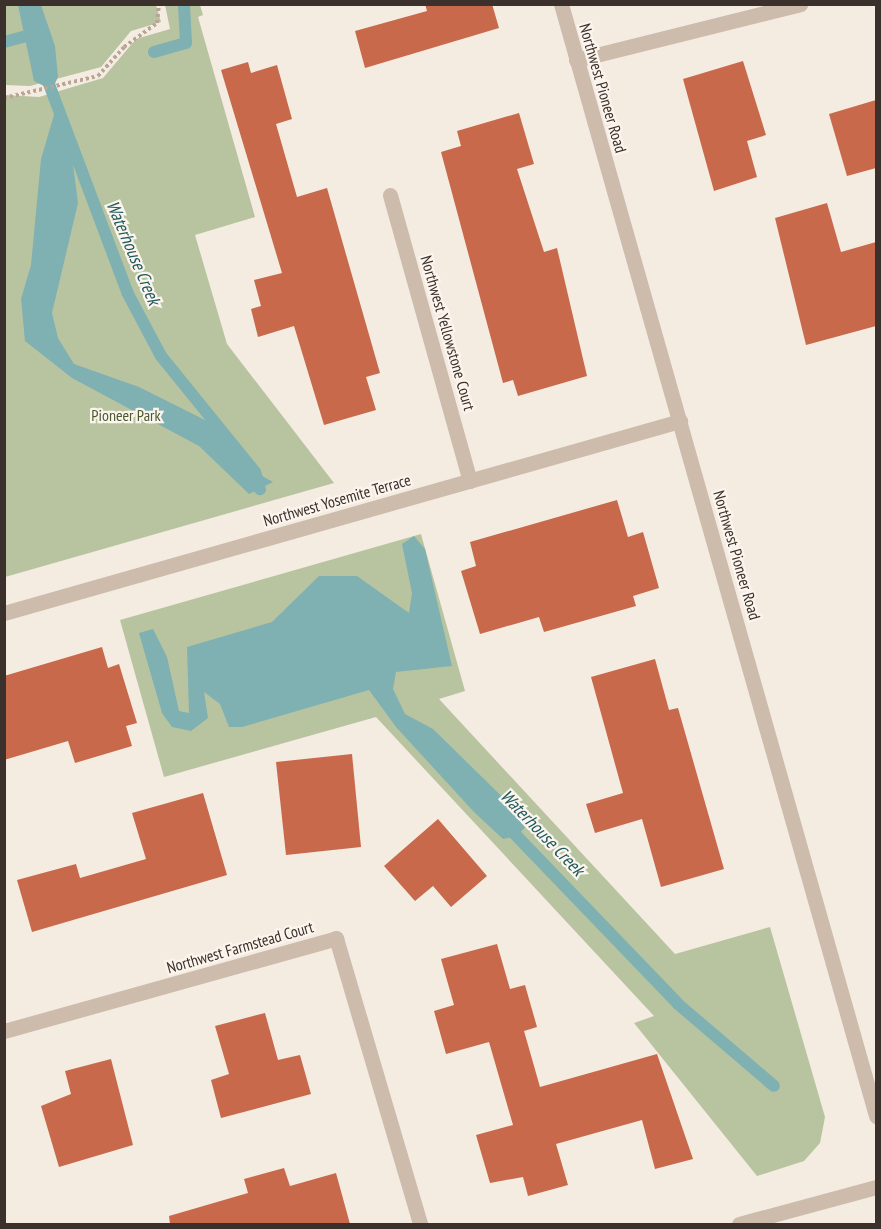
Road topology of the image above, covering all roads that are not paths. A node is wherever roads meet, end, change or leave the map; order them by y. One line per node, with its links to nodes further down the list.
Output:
1 (561, 4): 3 (street, Northwest Pioneer Road)
2 (800, 4): 3 (street)
3 (576, 60): 5 (street, Northwest Pioneer Road)
4 (390, 195): 6 (street, Northwest Yellowstone Court)
5 (680, 422): 6 (street, Northwest Yosemite Terrace); 9 (street, Northwest Pioneer Road)
6 (470, 481): 7 (street, Northwest Yosemite Terrace)
7 (4, 613)
8 (4, 1030): 11 (street, Northwest Farmstead Court)
9 (876, 1116)
10 (876, 1187): 12 (street)
11 (420, 1224)
12 (739, 1224)

